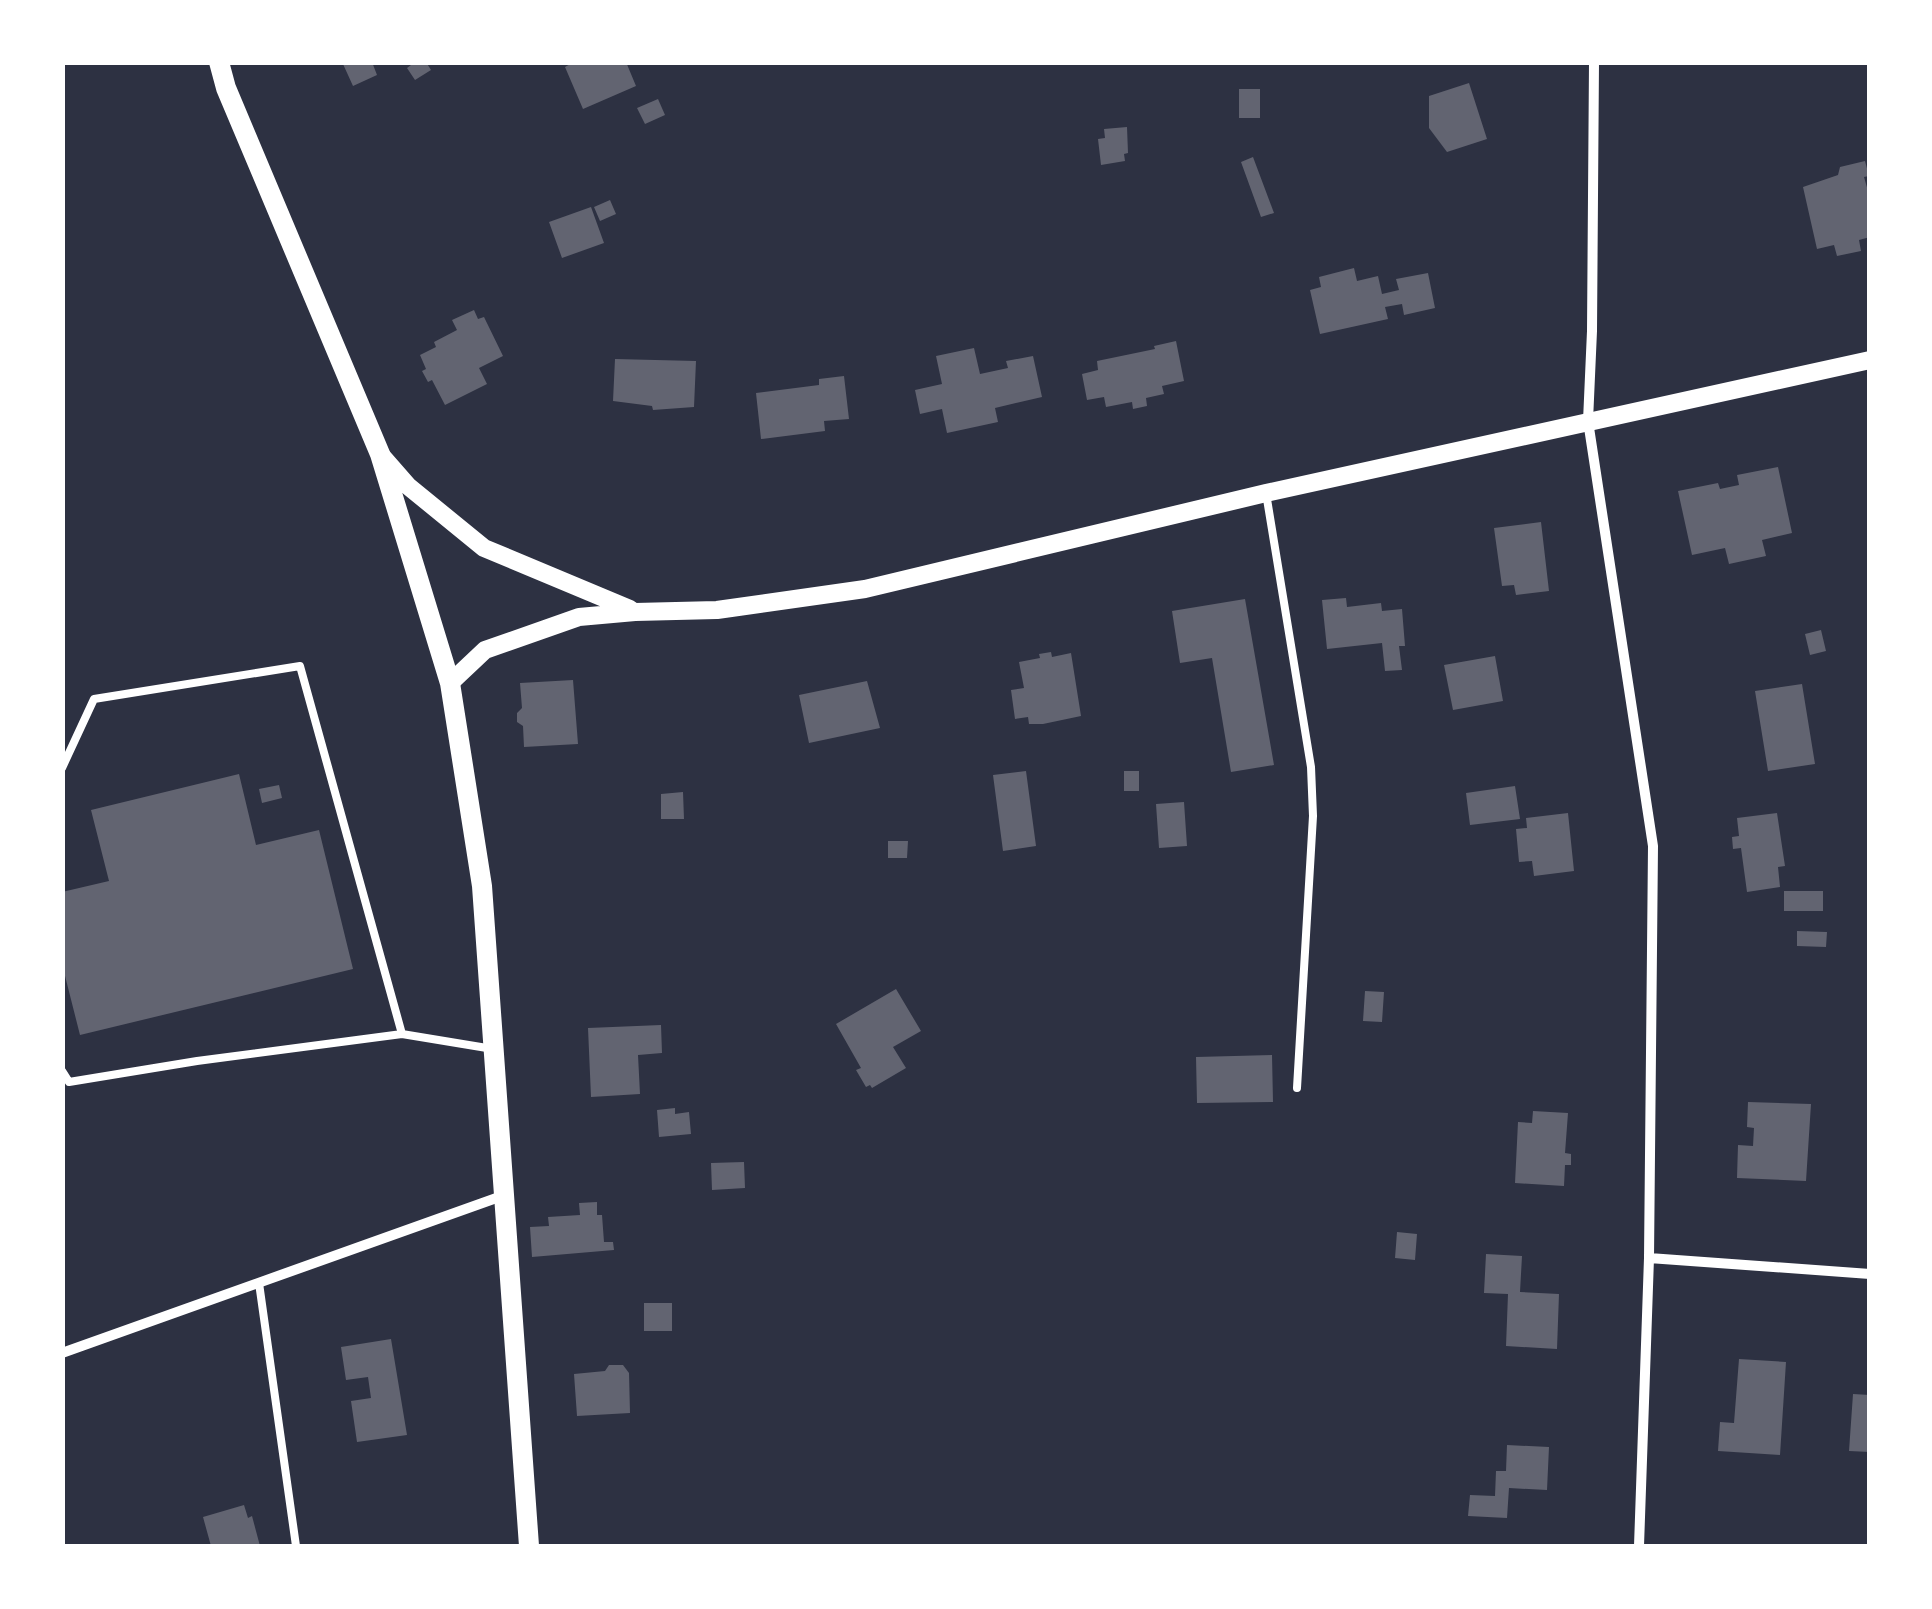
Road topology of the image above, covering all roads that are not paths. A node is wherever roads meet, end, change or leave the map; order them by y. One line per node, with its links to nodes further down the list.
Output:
1 (219, 62): 5 (main road)
2 (1594, 62): 4 (street)
3 (1870, 360): 4 (street)
4 (1588, 421): 6 (street); 15 (street)
5 (380, 454): 7 (street); 8 (main road)
6 (1266, 493): 7 (street); 13 (lane)
7 (636, 612): 8 (street)
8 (450, 683): 11 (main road)
9 (62, 768): 10 (lane)
10 (402, 1034): 11 (lane); 12 (lane)
11 (493, 1049): 14 (main road)
12 (62, 1071)
13 (1298, 1088)
14 (502, 1196): 17 (street); 20 (main road)
15 (1649, 1258): 16 (street); 21 (street)
16 (1870, 1274)
17 (259, 1283): 18 (street); 19 (lane)
18 (62, 1353)
19 (296, 1546)
20 (528, 1546)
21 (1639, 1546)

